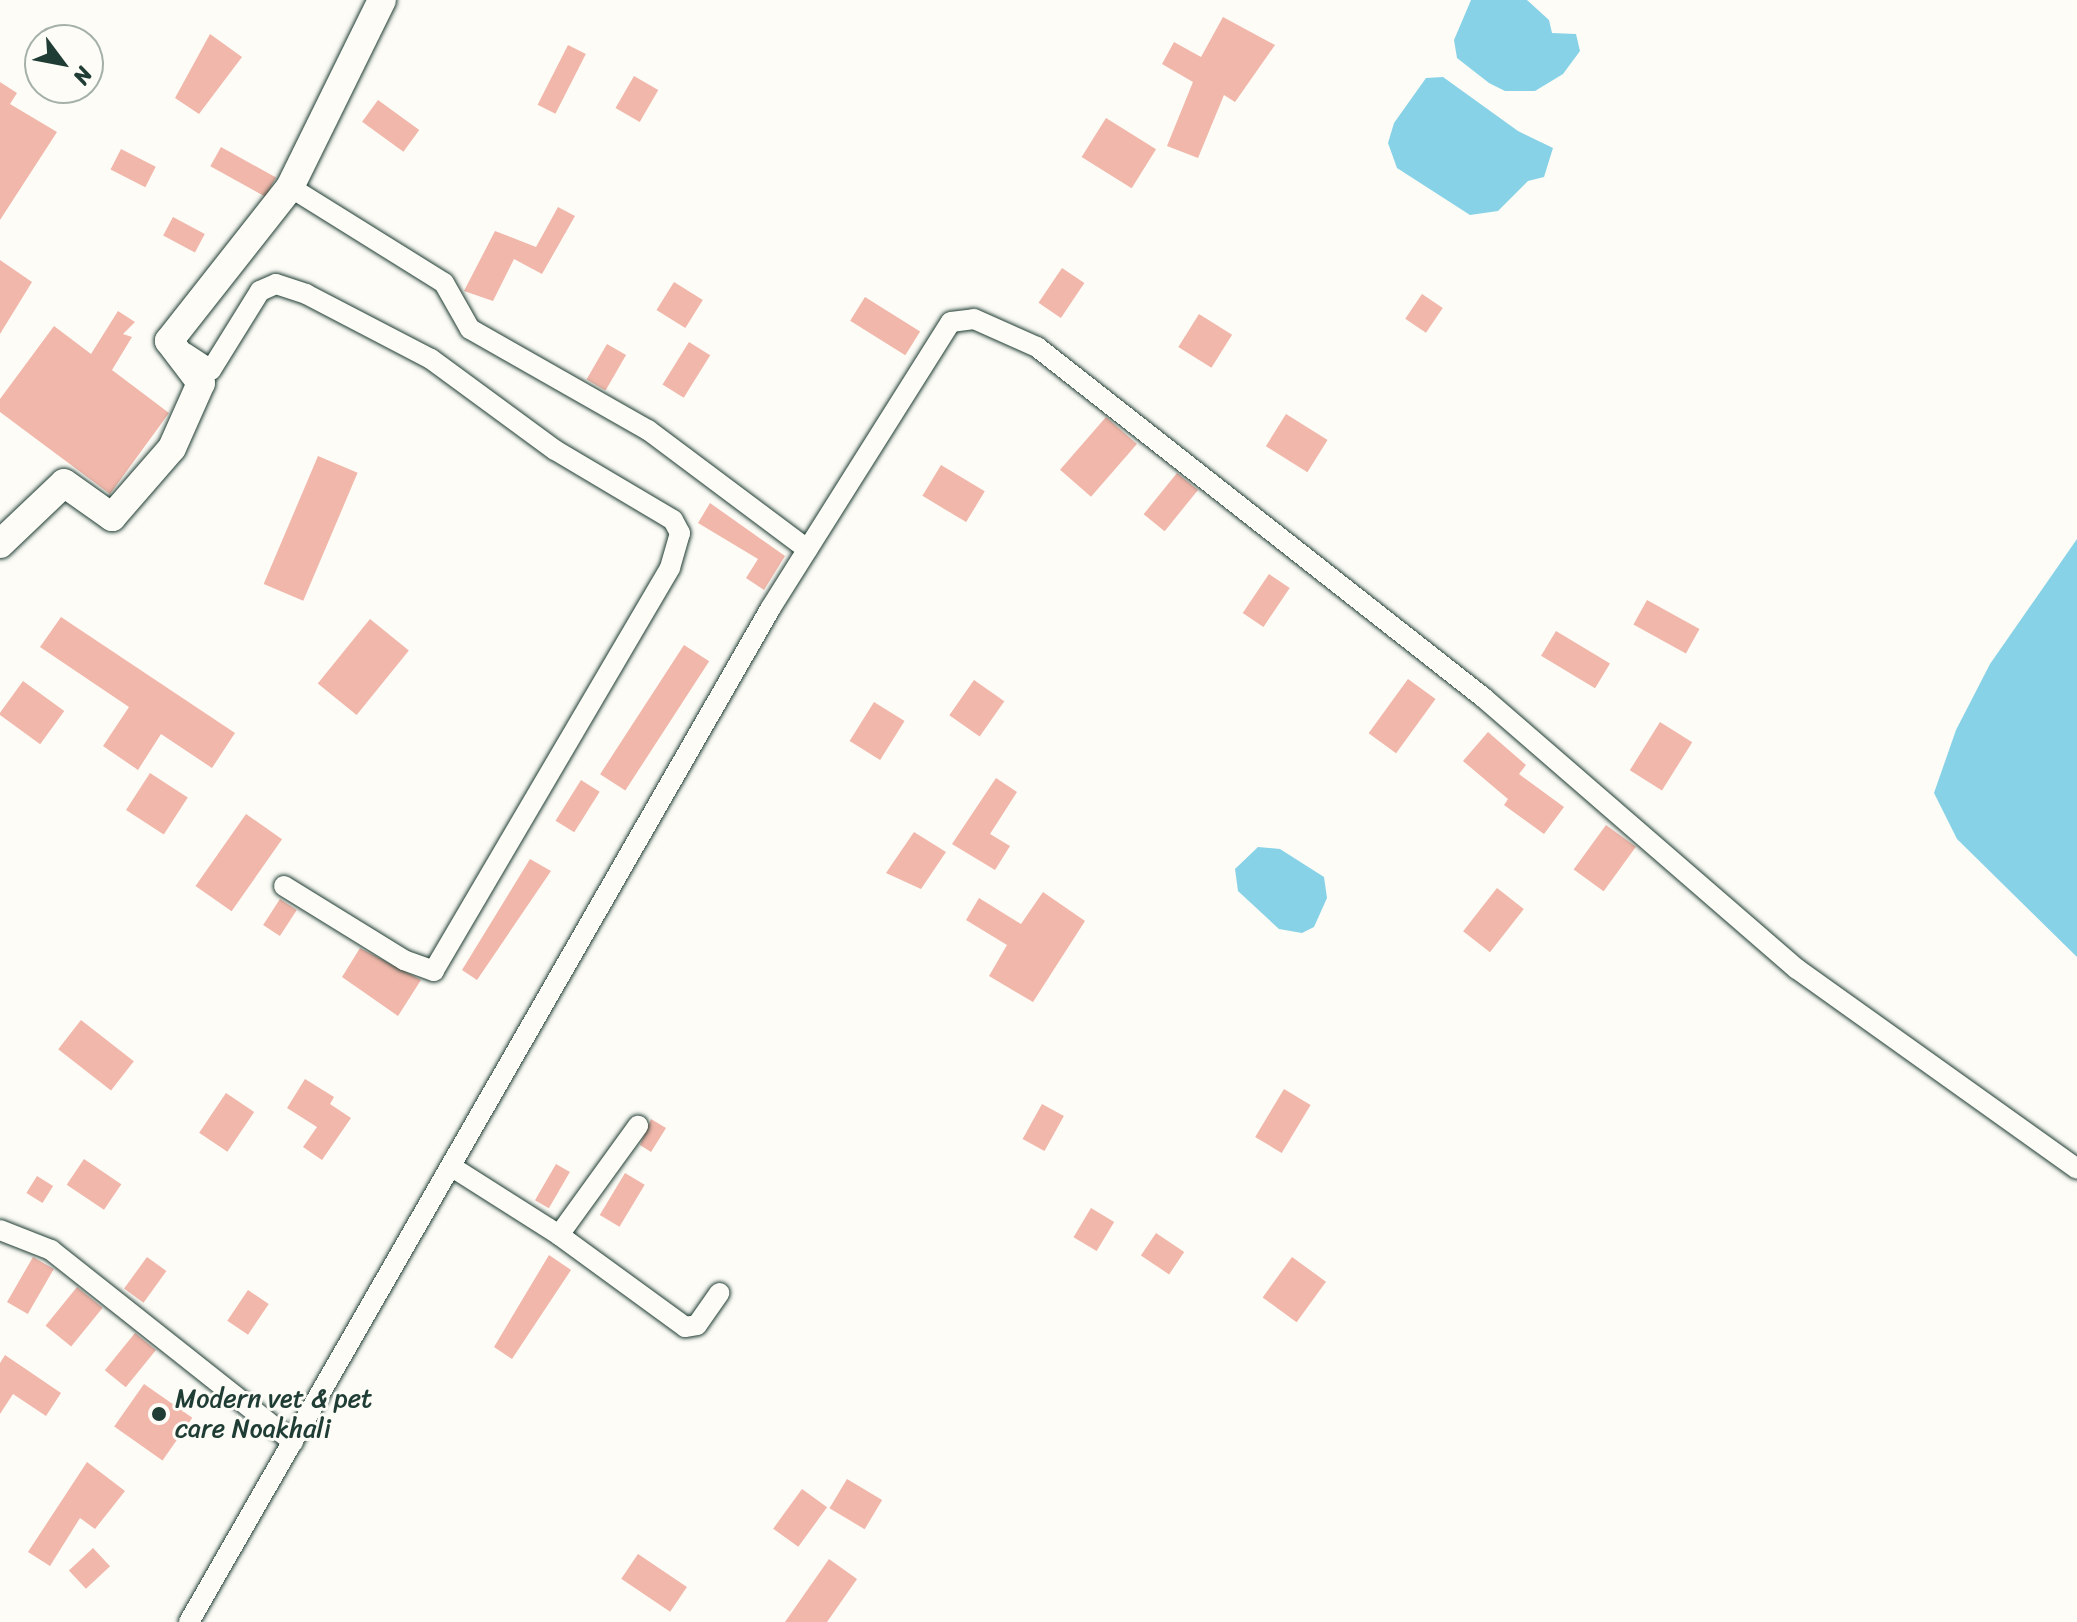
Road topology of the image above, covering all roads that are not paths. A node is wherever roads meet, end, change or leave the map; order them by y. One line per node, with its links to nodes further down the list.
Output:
1 (374, 3): 2 (street)
2 (290, 187): 3 (street); 5 (street)
3 (169, 341): 4 (street); 6 (street)
4 (0, 544)
5 (807, 549): 8 (street); 9 (street)
6 (284, 886)
7 (638, 1126): 11 (street)
8 (452, 1167): 11 (street); 13 (street)
9 (2077, 1169)
10 (0, 1230): 13 (street)
11 (559, 1235): 12 (street)
12 (719, 1293)
13 (293, 1442): 14 (street)
14 (189, 1622)

